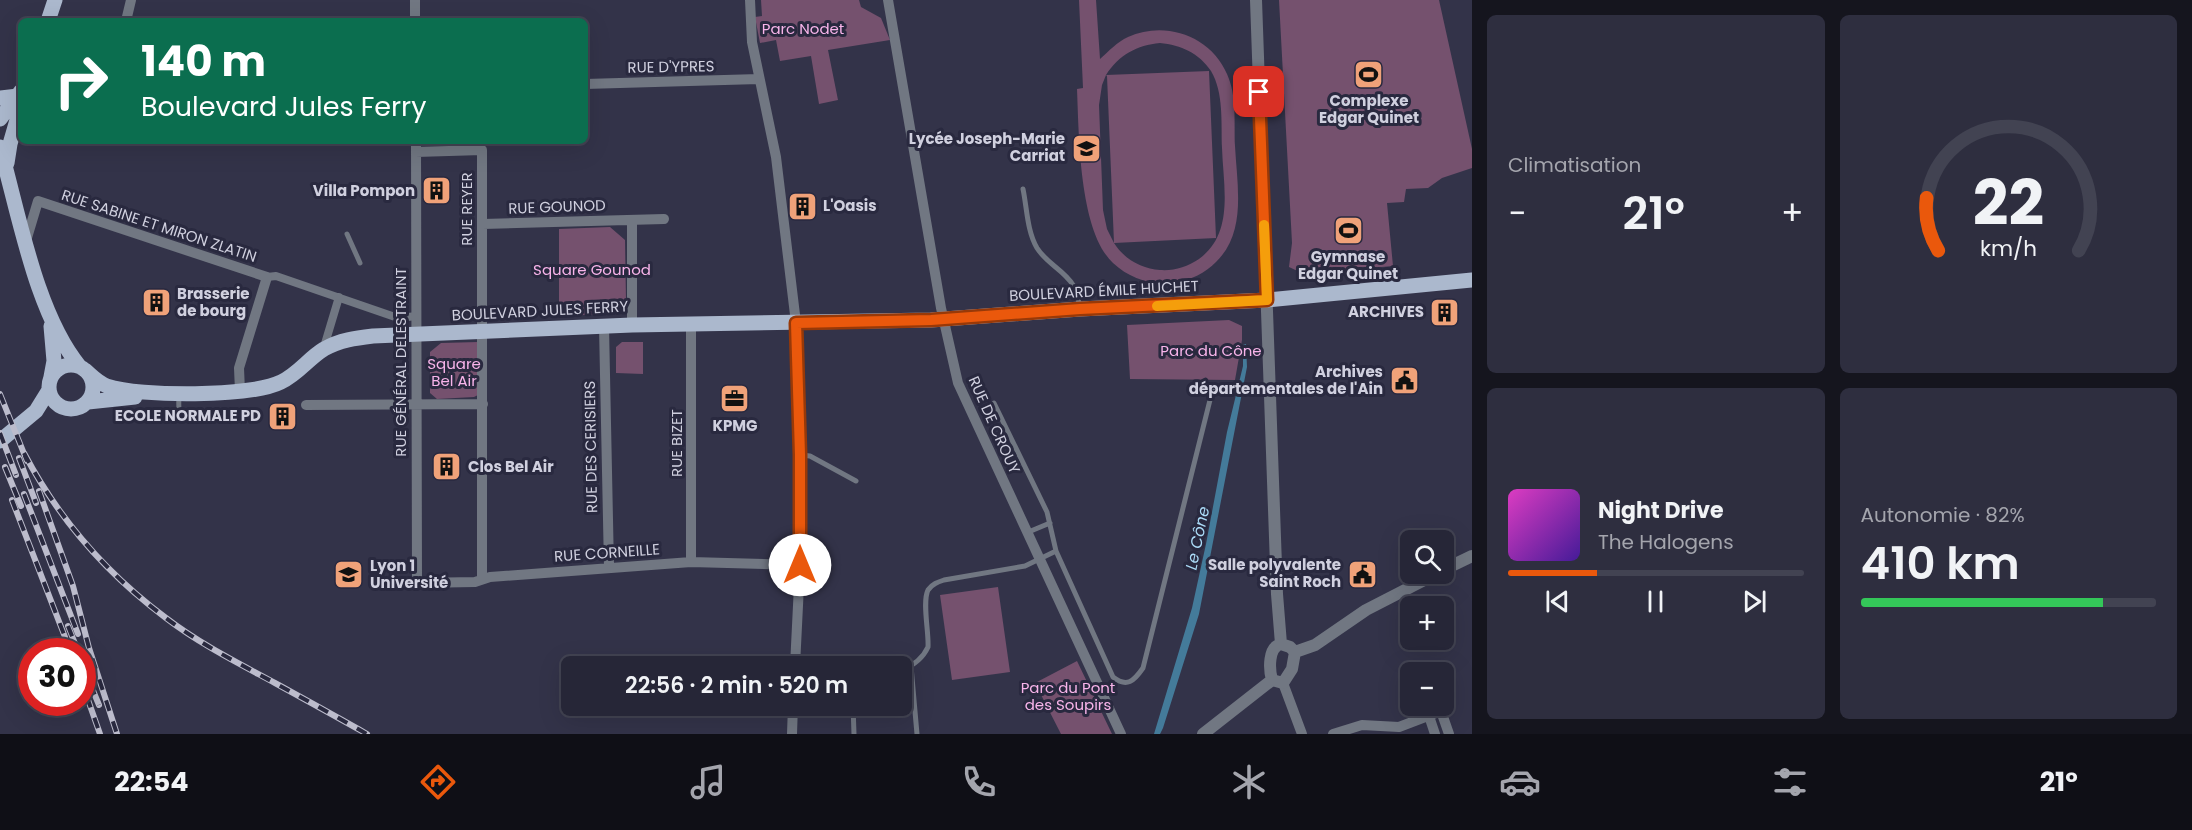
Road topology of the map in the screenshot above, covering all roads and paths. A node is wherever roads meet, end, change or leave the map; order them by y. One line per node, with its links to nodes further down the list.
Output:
1 (55, 0): 7 (main road)
2 (131, 0): 8 (street)
3 (415, 0): 9 (street)
4 (750, 0): 10 (street)
5 (888, 0): 33 (street, RUE DE CROUY)
6 (1256, 0): 30 (street)
7 (49, 18)
8 (127, 18)
9 (415, 18)
10 (759, 80): 11 (street, RUE D'YPRES); 35 (street)
11 (588, 84)
12 (0, 98): 13 (main road)
13 (18, 98)
14 (18, 100): 16 (main road)
15 (18, 106): 19 (main road)
16 (0, 119)
17 (416, 146): 23 (street, RUE REYER); 32 (street, RUE GÉNÉRAL DELESTRAINT)
18 (0, 147): 19 (main road)
19 (6, 169): 25 (main road)
20 (1023, 189): 31 (lane)
21 (664, 219): 22 (street, RUE GOUNOD)
22 (632, 220): 23 (street, RUE GOUNOD); 37 (street)
23 (483, 224): 39 (street, RUE REYER)
24 (347, 234): 26 (lane)
25 (26, 242): 27 (street, RUE SABINE ET MIRON ZLATIN); 34 (main road)
26 (360, 263)
27 (267, 277): 29 (street); 45 (street, RUE SABINE ET MIRON ZLATIN)
28 (1472, 280): 30 (main road, BOULEVARD ÉMILE HUCHET)
29 (339, 297): 32 (street); 41 (street)
30 (1267, 300): 31 (main road, BOULEVARD ÉMILE HUCHET); 71 (street)
31 (1080, 309): 33 (main road, BOULEVARD ÉMILE HUCHET)
32 (417, 316): 40 (street, RUE GÉNÉRAL DELESTRAINT)
33 (943, 319): 35 (main road, BOULEVARD JULES FERRY); 60 (street, RUE DE CROUY)
34 (51, 320): 42 (main road); 43 (main road)
35 (796, 323): 36 (main road, BOULEVARD JULES FERRY); 57 (street)
36 (691, 324): 37 (main road, BOULEVARD JULES FERRY); 64 (street, RUE BIZET)
37 (632, 325): 38 (main road, BOULEVARD JULES FERRY)
38 (604, 326): 39 (main road, BOULEVARD JULES FERRY); 67 (street, RUE DES CERISIERS)
39 (483, 332): 40 (main road, BOULEVARD JULES FERRY); 51 (street, RUE REYER)
40 (417, 334): 41 (main road, BOULEVARD JULES FERRY); 49 (street, RUE GÉNÉRAL DELESTRAINT)
41 (323, 349): 45 (main road, BOULEVARD JULES FERRY)
42 (83, 369): 43 (main road); 47 (main road, BOULEVARD JULES FERRY); 48 (main road)
43 (50, 384): 53 (main road); 54 (main road)
44 (1213, 388): 61 (lane)
45 (240, 391): 46 (main road, BOULEVARD JULES FERRY)
46 (179, 393): 47 (main road, BOULEVARD JULES FERRY); 55 (lane)
47 (153, 394): 48 (main road, BOULEVARD JULES FERRY)
48 (88, 402): 53 (main road, BOULEVARD JULES FERRY)
49 (416, 403): 51 (street); 52 (street); 69 (street, RUE GÉNÉRAL DELESTRAINT)
50 (994, 403): 59 (lane)
51 (483, 404): 68 (street, RUE REYER)
52 (306, 405)
53 (59, 406): 54 (main road, BOULEVARD JULES FERRY)
54 (36, 411): 56 (main road)
55 (218, 419)
56 (0, 441)
57 (800, 455): 58 (lane); 65 (street)
58 (856, 481)
59 (1050, 523): 60 (lane); 61 (lane)
60 (1026, 533): 63 (street, RUE DE CROUY)
61 (1056, 551): 63 (lane)
62 (1472, 556): 66 (street)
63 (1038, 559): 74 (lane); 84 (street, RUE DE CROUY)
64 (691, 562): 65 (street, RUE CORNEILLE); 67 (street, RUE CORNEILLE)
65 (800, 565): 73 (street)
66 (1454, 565)
67 (609, 568): 68 (street, RUE CORNEILLE)
68 (482, 579): 69 (street, RUE CORNEILLE)
69 (417, 583)
70 (1417, 584): 72 (street)
71 (1281, 644): 72 (street); 76 (street)
72 (1295, 652): 76 (street)
73 (795, 656)
74 (912, 665)
75 (912, 677): 83 (lane)
76 (1278, 681): 85 (street); 86 (street)
77 (793, 716): 81 (street)
78 (853, 716): 82 (lane)
79 (1429, 716): 87 (street); 88 (street)
80 (1443, 716): 89 (street)
81 (792, 734)
82 (854, 734)
83 (917, 734)
84 (1121, 734)
85 (1203, 734)
86 (1302, 734)
87 (1333, 734)
88 (1435, 734)
89 (1449, 734)

